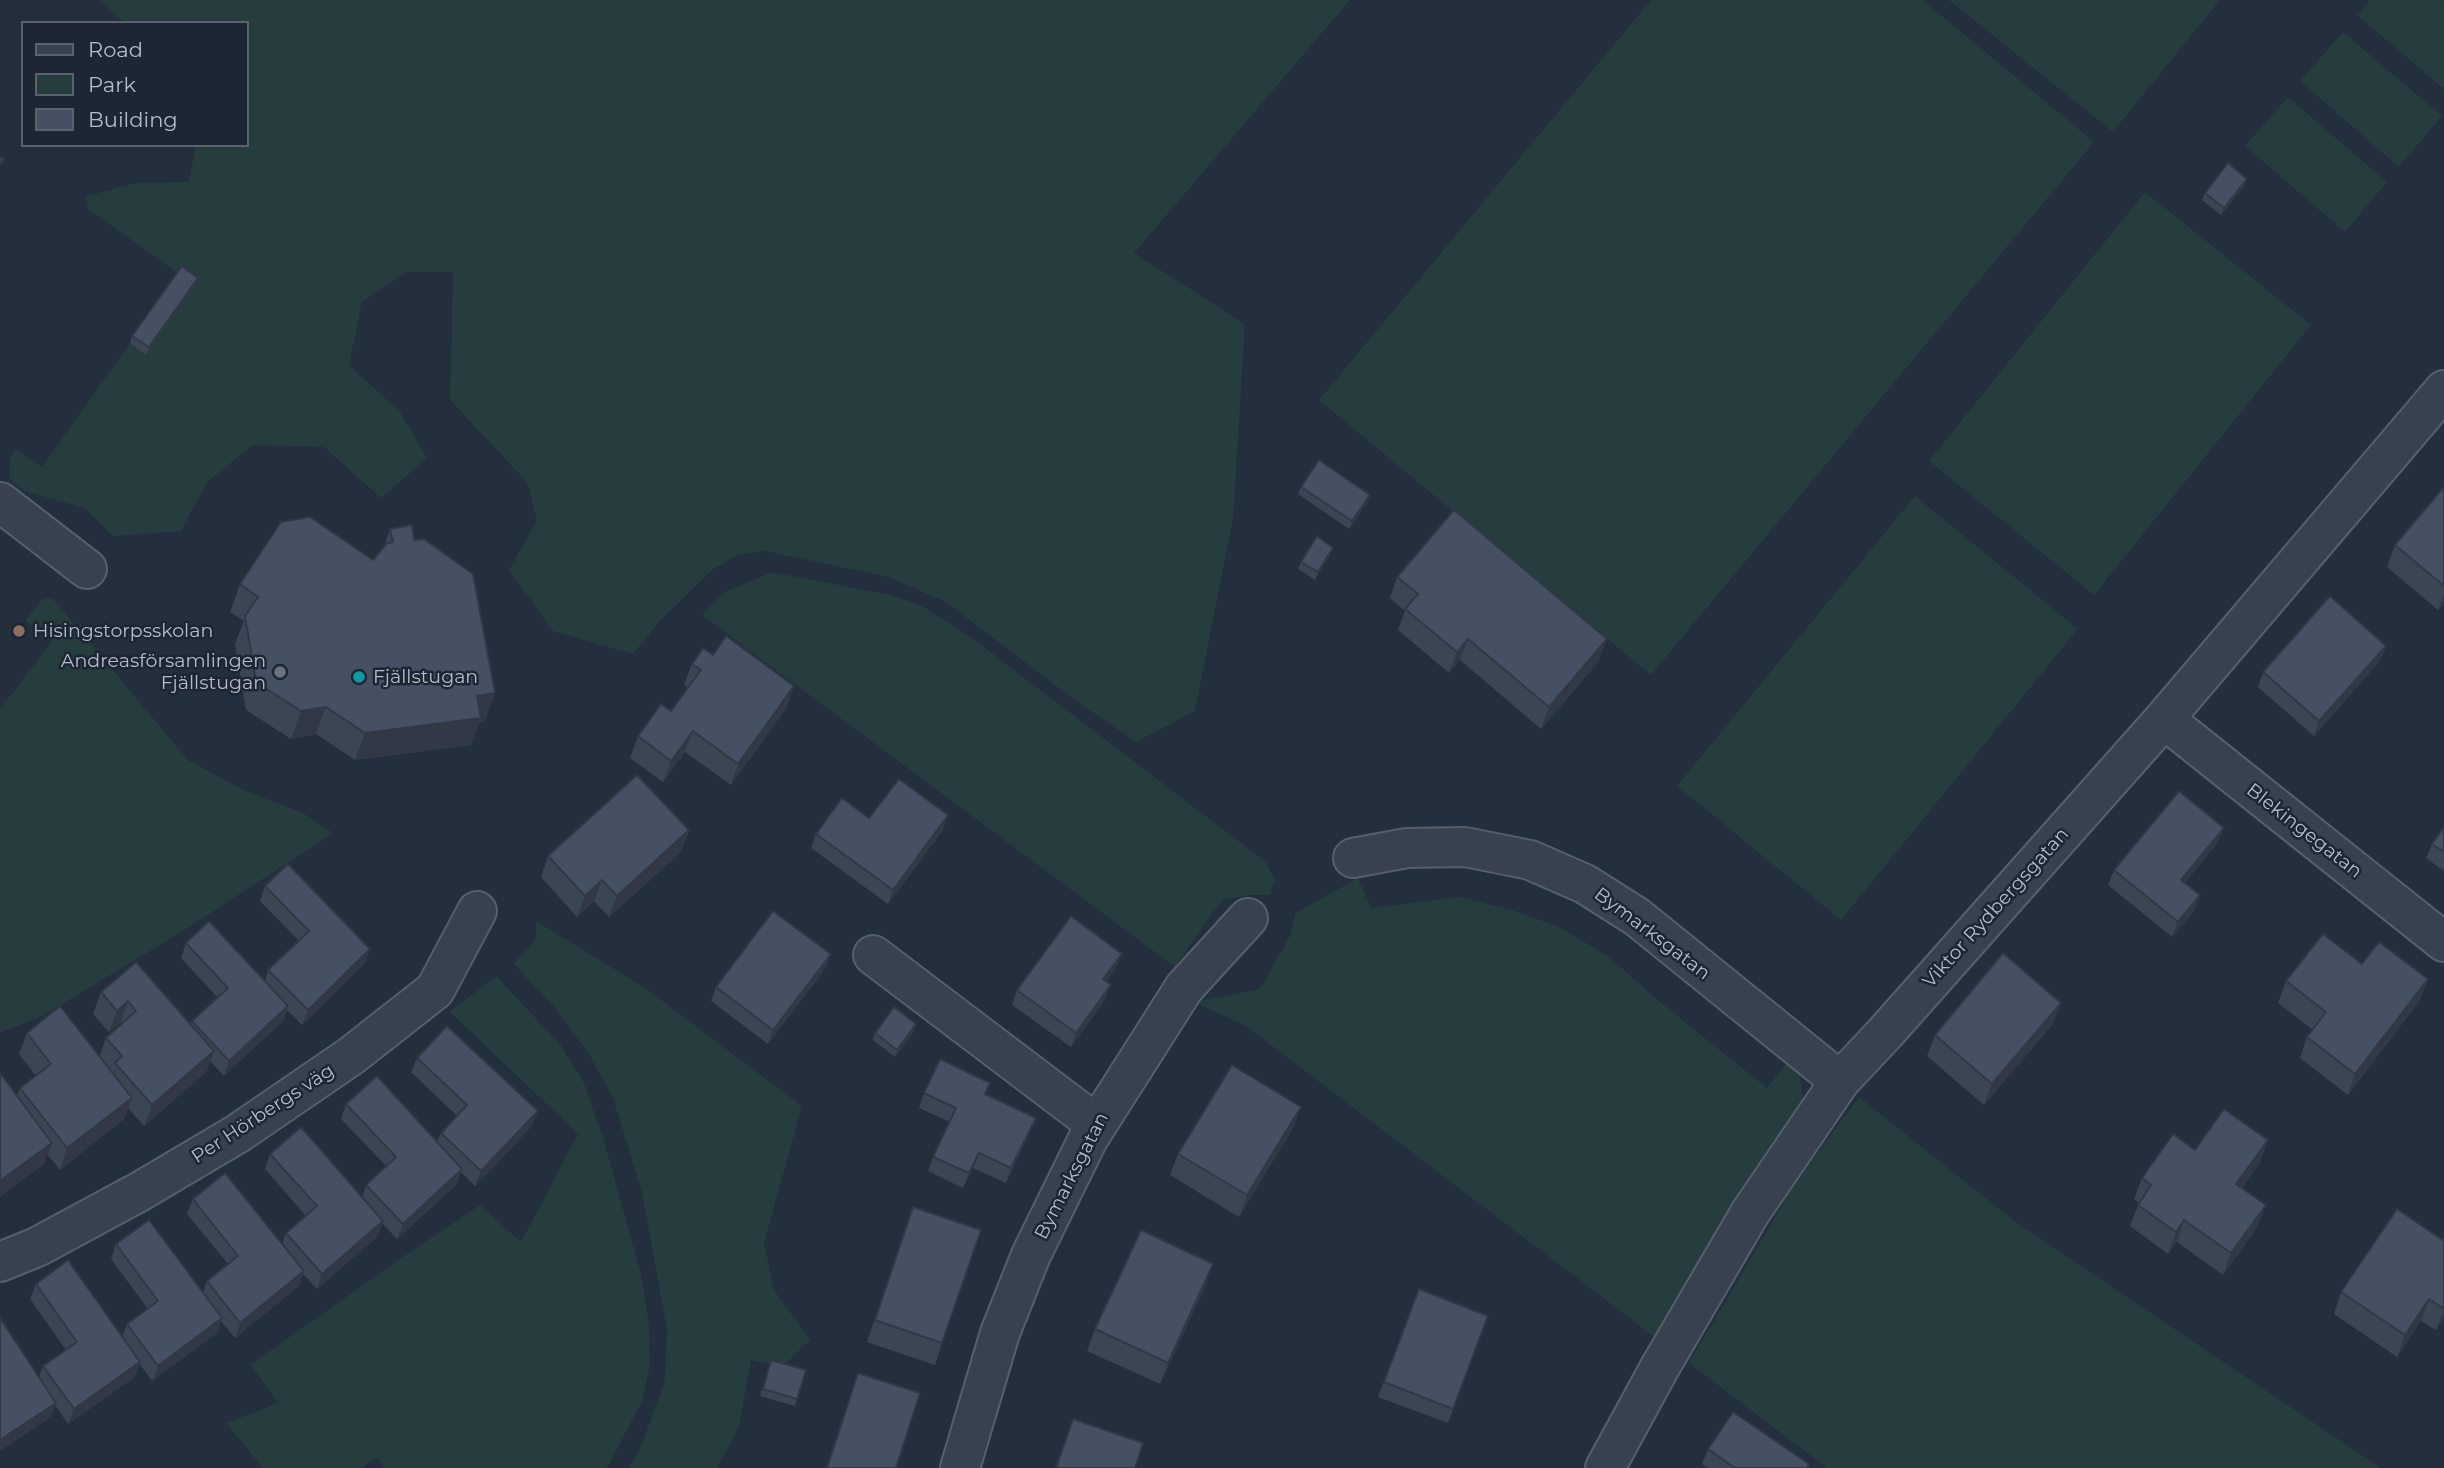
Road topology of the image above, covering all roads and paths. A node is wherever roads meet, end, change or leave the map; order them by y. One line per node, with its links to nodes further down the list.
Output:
1 (2444, 390): 4 (street, Viktor Rydbergsgatan)
2 (0, 502): 3 (street)
3 (86, 569)
4 (2164, 719): 8 (street, Blekingegatan); 10 (street, Viktor Rydbergsgatan)
5 (1353, 858): 10 (street, Bymarksgatan)
6 (477, 911): 12 (street, Per Hörbergs väg)
7 (1248, 918): 11 (street, Bymarksgatan)
8 (2444, 942)
9 (873, 955): 11 (street)
10 (1840, 1081): 14 (street, Viktor Rydbergsgatan)
11 (1097, 1124): 13 (street, Bymarksgatan)
12 (0, 1262)
13 (960, 1468)
14 (1605, 1468)

